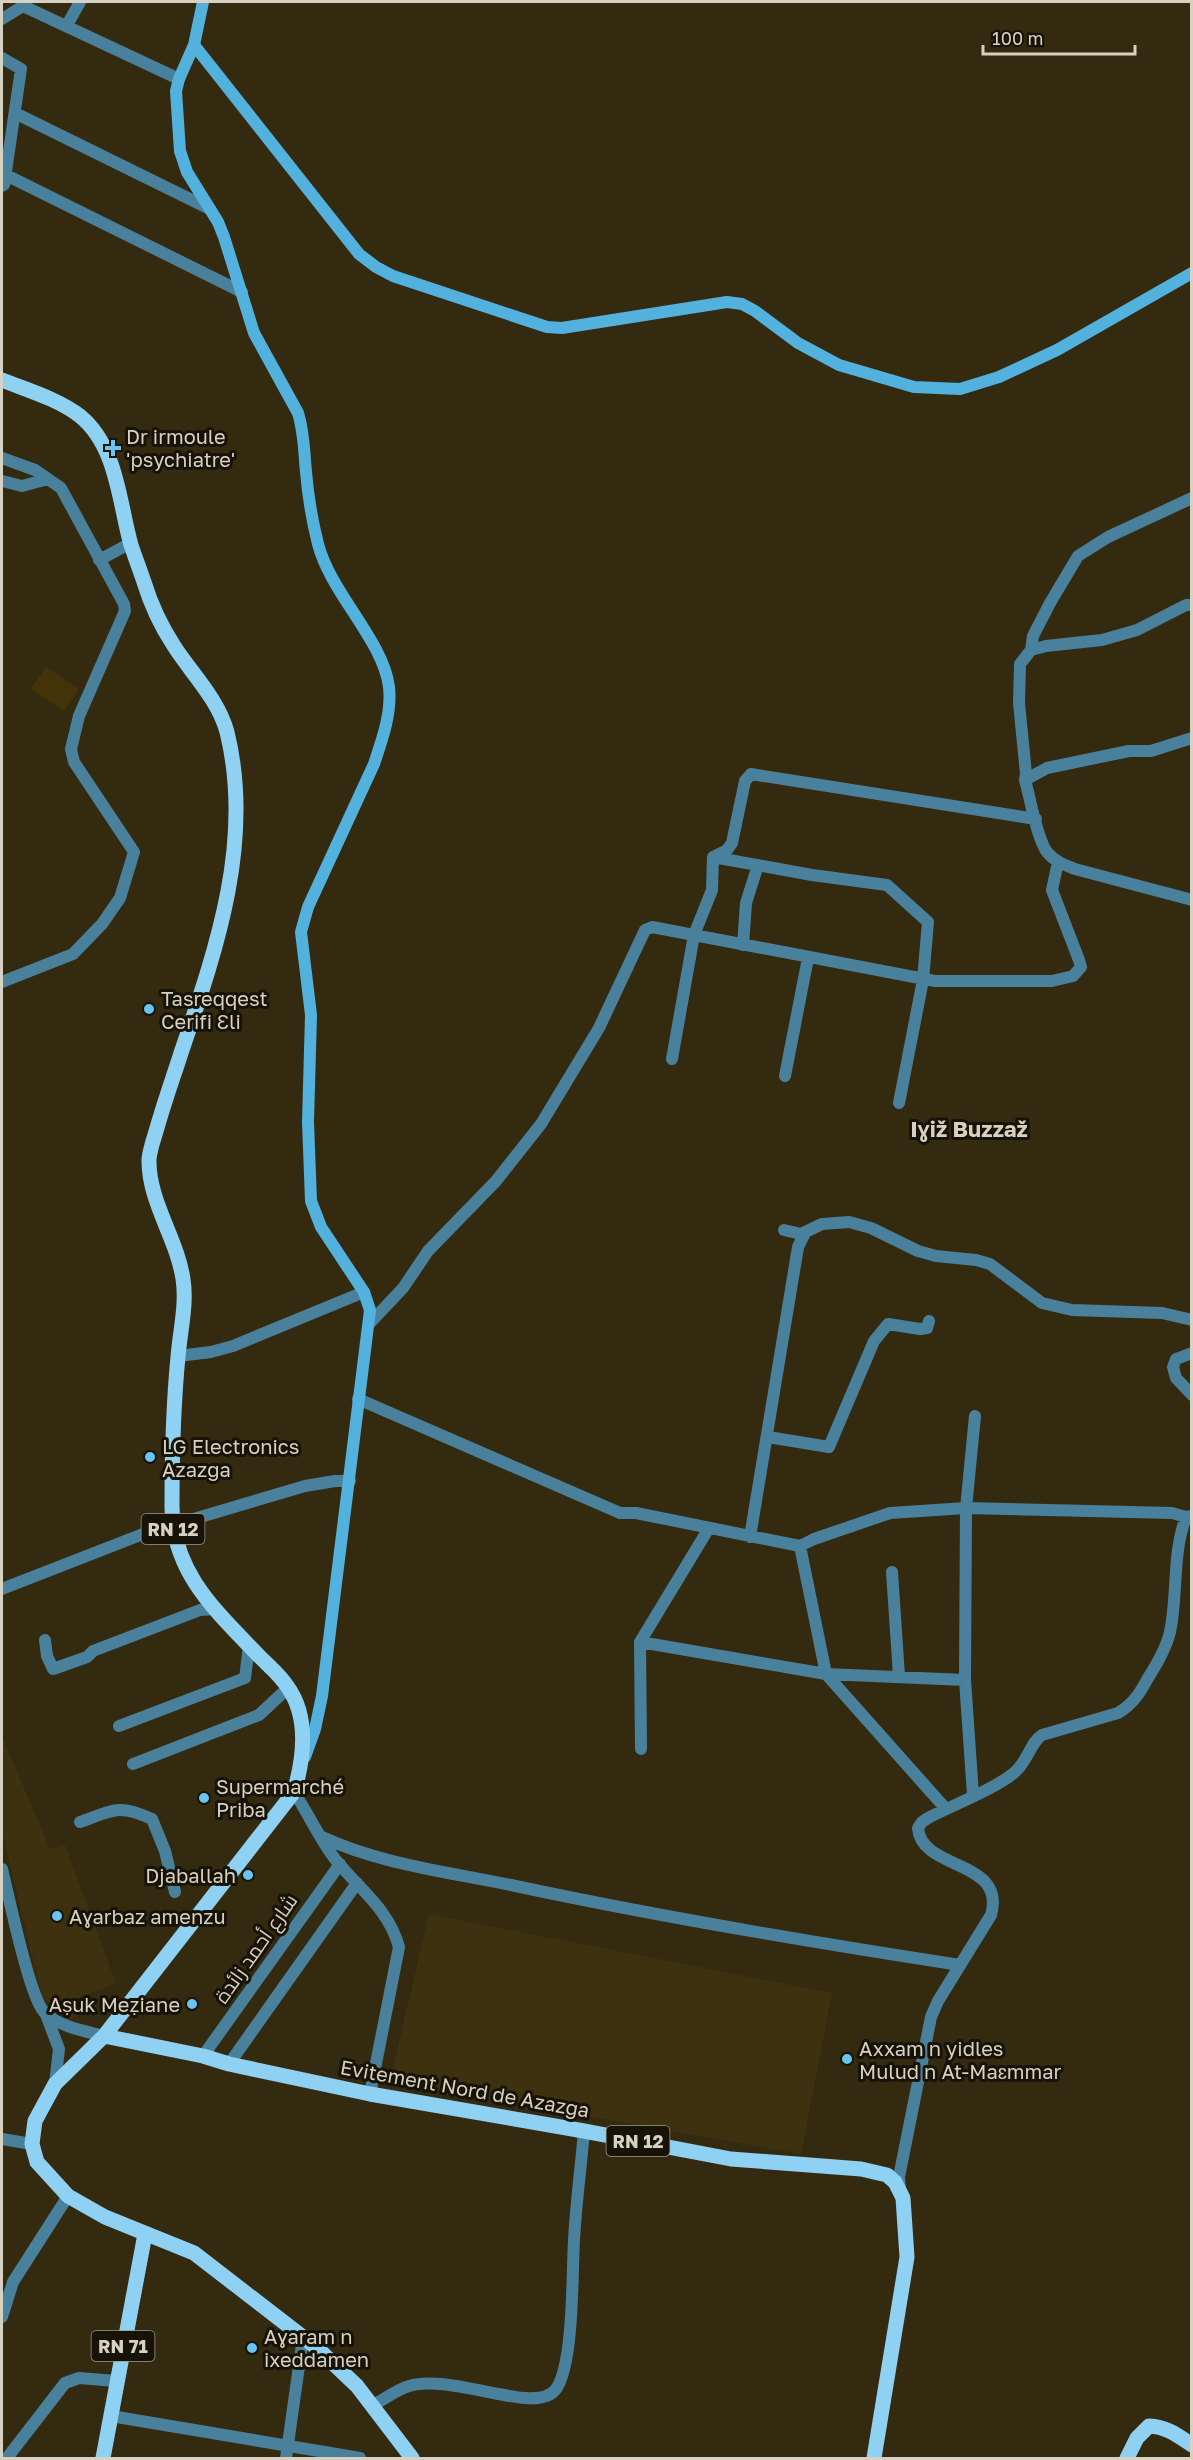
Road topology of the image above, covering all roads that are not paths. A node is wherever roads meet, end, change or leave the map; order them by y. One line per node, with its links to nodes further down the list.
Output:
1 (80, 2): 4 (street)
2 (203, 2): 5 (street)
3 (2, 19): 4 (street)
4 (67, 25): 7 (street)
5 (194, 45): 7 (street); 12 (street)
6 (2, 58): 9 (street)
7 (179, 79): 11 (street)
8 (2, 118): 9 (street)
9 (14, 119): 10 (street); 11 (street)
10 (4, 180): 13 (street)
11 (210, 209): 13 (street)
12 (1191, 273)
13 (242, 292): 40 (street)
14 (2, 380): 19 (main road, RN 12)
15 (2, 458): 16 (street)
16 (48, 479): 17 (street); 20 (street)
17 (2, 481)
18 (1191, 498): 22 (street)
19 (131, 543): 20 (street); 45 (main road, RN 12)
20 (99, 560): 34 (street)
21 (1191, 605): 22 (street)
22 (1031, 650): 24 (street)
23 (1191, 738): 24 (street)
24 (1025, 780): 25 (street)
25 (1036, 819): 26 (street); 27 (street)
26 (713, 857): 28 (street); 30 (street)
27 (1058, 862): 29 (street); 33 (street)
28 (758, 865): 31 (street); 33 (street)
29 (1191, 900)
30 (694, 935): 31 (street); 35 (street); 43 (street)
31 (743, 945): 32 (street)
32 (808, 958): 33 (street); 36 (street)
33 (924, 980): 37 (street)
34 (2, 982)
35 (672, 1059)
36 (785, 1076)
37 (899, 1102)
38 (784, 1230): 39 (street)
39 (805, 1233): 41 (street); 49 (street)
40 (364, 1292): 43 (street); 45 (street)
41 (1191, 1320)
42 (929, 1321): 49 (street)
43 (370, 1323): 47 (street)
44 (1191, 1353): 46 (street)
45 (178, 1356): 53 (main road, RN 12)
46 (1191, 1395)
47 (358, 1399): 50 (street); 54 (street)
48 (975, 1416): 51 (street)
49 (768, 1437): 55 (street)
50 (350, 1481): 53 (street); 69 (street)
51 (966, 1508): 52 (street); 56 (street); 65 (street)
52 (1189, 1516): 72 (street)
53 (172, 1526): 58 (street); 59 (main road, RN 12)
54 (709, 1528): 55 (street); 61 (street)
55 (750, 1537): 56 (street)
56 (800, 1546): 63 (street)
57 (892, 1572): 64 (street)
58 (2, 1589)
59 (215, 1609): 60 (street); 62 (main road, RN 12)
60 (45, 1640)
61 (640, 1642): 63 (street); 68 (street)
62 (249, 1646): 66 (main road, RN 12); 67 (street)
63 (826, 1674): 64 (street); 73 (street)
64 (899, 1676): 65 (street)
65 (965, 1680): 72 (street)
66 (289, 1687): 69 (main road, RN 12); 70 (street)
67 (119, 1726)
68 (641, 1749)
69 (302, 1763): 71 (main road, RN 12)
70 (133, 1764)
71 (294, 1792): 75 (street); 82 (main road, RN 12)
72 (973, 1795): 73 (street)
73 (946, 1809): 80 (street)
74 (80, 1822): 79 (street)
75 (322, 1837): 76 (street); 80 (street)
76 (340, 1864): 78 (street); 83 (street, شارع أحمد زائدة)
77 (2, 1869): 81 (street)
78 (357, 1883): 84 (street); 86 (street)
79 (175, 1892)
80 (960, 1965): 90 (street)
81 (45, 2012): 82 (street); 85 (street)
82 (104, 2037): 83 (main road, Evitement Nord de Azazga / RN 12); 85 (main road, RN 12)
83 (203, 2056): 84 (main road, Evitement Nord de Azazga / RN 12)
84 (229, 2064): 86 (main road, Evitement Nord de Azazga / RN 12)
85 (55, 2084): 89 (main road, RN 12)
86 (370, 2094): 87 (main road, Evitement Nord de Azazga / RN 12)
87 (584, 2131): 90 (main road, Evitement Nord de Azazga / RN 12); 98 (street)
88 (2, 2139): 89 (street)
89 (32, 2144): 91 (main road)
90 (900, 2189): 106 (main road)
91 (68, 2196): 92 (main road); 94 (street)
92 (145, 2234): 96 (main road); 97 (main road, RN 71)
93 (2, 2275): 94 (street)
94 (13, 2282): 95 (street)
95 (2, 2317)
96 (303, 2338): 98 (main road); 101 (street)
97 (116, 2381): 99 (main road, RN 71); 102 (street)
98 (373, 2405): 105 (main road)
99 (111, 2416): 101 (street); 103 (main road, RN 71)
100 (1191, 2445): 107 (main road)
101 (287, 2453): 104 (street)
102 (7, 2458)
103 (103, 2458)
104 (360, 2458)
105 (412, 2458)
106 (874, 2458)
107 (1127, 2458)

